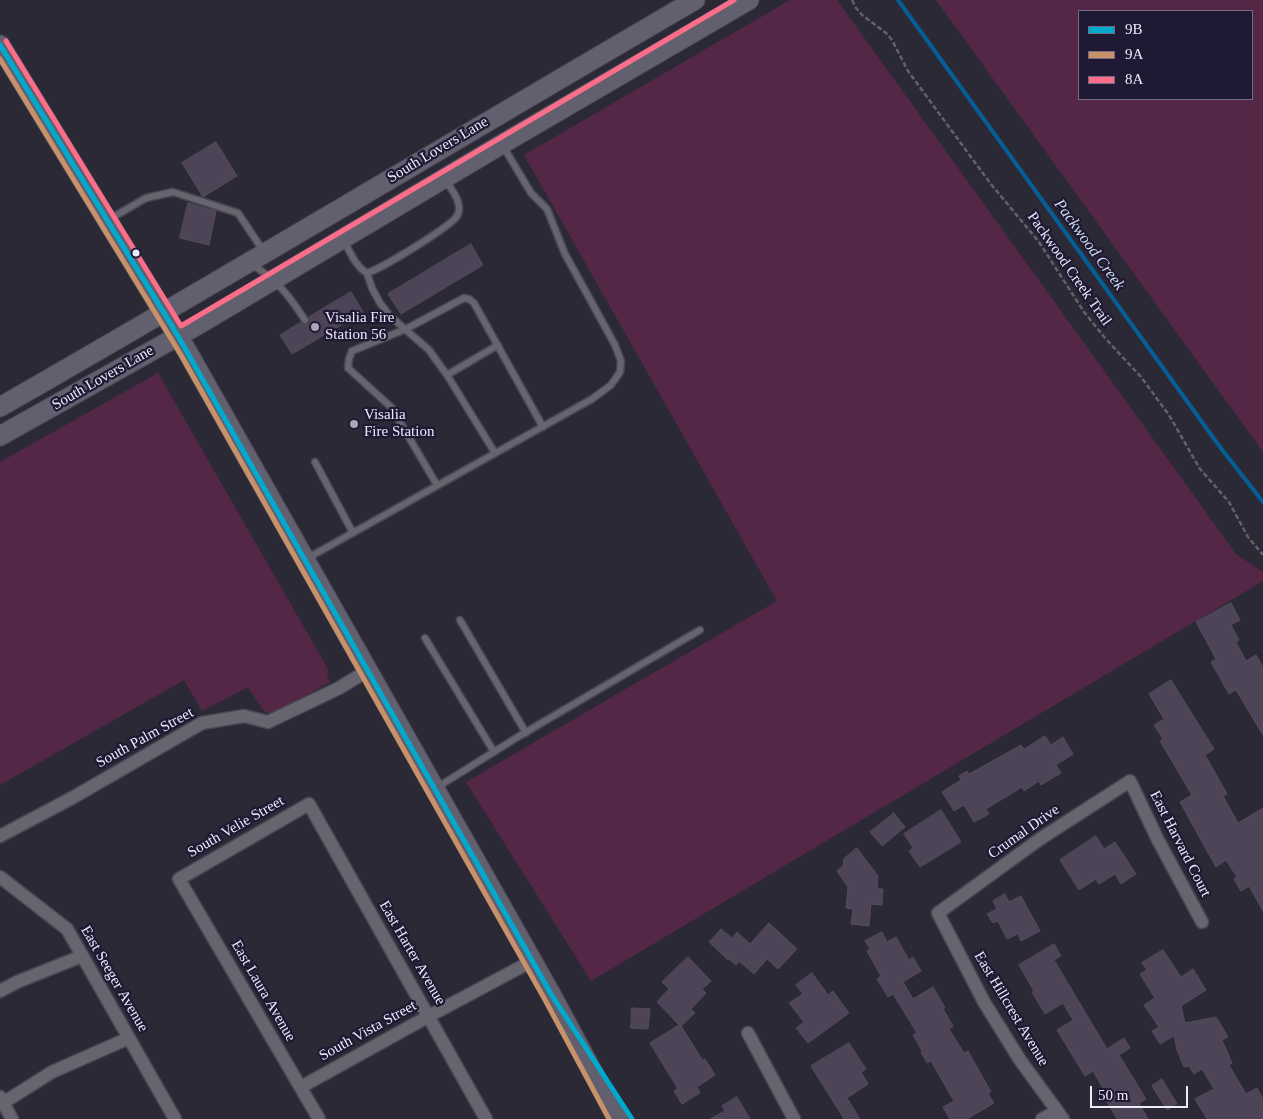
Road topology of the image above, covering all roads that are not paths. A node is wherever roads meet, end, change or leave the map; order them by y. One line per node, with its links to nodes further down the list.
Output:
1 (695, 0): 8 (main road, South Lovers Lane)
2 (749, 0): 4 (main road, South Lovers Lane)
3 (0, 45): 6 (main road)
4 (502, 144): 5 (main road, South Lovers Lane); 19 (lane)
5 (444, 178): 7 (main road, South Lovers Lane); 10 (lane)
6 (107, 221): 8 (lane); 12 (main road)
7 (342, 238): 10 (lane); 11 (main road, South Lovers Lane)
8 (265, 253): 9 (main road, South Lovers Lane)
9 (249, 263): 11 (lane); 12 (main road, South Lovers Lane)
10 (367, 273): 14 (lane)
11 (273, 280): 13 (lane); 15 (main road, South Lovers Lane)
12 (164, 313): 15 (main road); 18 (main road, South Lovers Lane)
13 (305, 320)
14 (406, 329): 16 (lane); 17 (lane); 23 (lane)
15 (178, 336): 20 (main road, South Lovers Lane); 25 (main road)
16 (498, 345): 17 (lane); 19 (lane)
17 (447, 375): 21 (lane)
18 (0, 406)
19 (543, 427): 21 (lane)
20 (0, 436)
21 (495, 453): 23 (lane)
22 (315, 462): 24 (lane)
23 (437, 486): 24 (lane)
24 (353, 533): 25 (lane)
25 (305, 560): 29 (main road)
26 (460, 620): 30 (lane)
27 (700, 630): 30 (lane)
28 (426, 638): 31 (lane)
29 (367, 671): 33 (main road); 35 (street, South Palm Street)
30 (526, 733): 31 (lane)
31 (494, 752): 33 (lane)
32 (1130, 781): 38 (street, Crumal Drive); 39 (street, East Harvard Court)
33 (435, 789): 41 (main road)
34 (309, 804): 37 (street, South Velie Street); 44 (street, East Harter Avenue)
35 (0, 836)
36 (0, 876): 40 (street, East Seeger Avenue)
37 (179, 879): 47 (street, East Laura Avenue)
38 (938, 913): 49 (street, East Hillcrest Avenue)
39 (1202, 922)
40 (82, 956): 42 (street); 46 (street, East Seeger Avenue)
41 (532, 961): 43 (main road); 44 (street, South Vista Street)
42 (0, 991)
43 (551, 994): 54 (main road); 55 (main road)
44 (429, 1016): 47 (street, South Vista Street); 53 (street, East Harter Avenue)
45 (748, 1033): 56 (street)
46 (129, 1038): 48 (street); 51 (street, East Seeger Avenue)
47 (301, 1087): 52 (street, East Laura Avenue)
48 (2, 1100): 50 (street)
49 (1060, 1115): 57 (street)
50 (12, 1119)
51 (175, 1119)
52 (318, 1119)
53 (486, 1119)
54 (618, 1119)
55 (632, 1119)
56 (794, 1119)
57 (1042, 1119)

